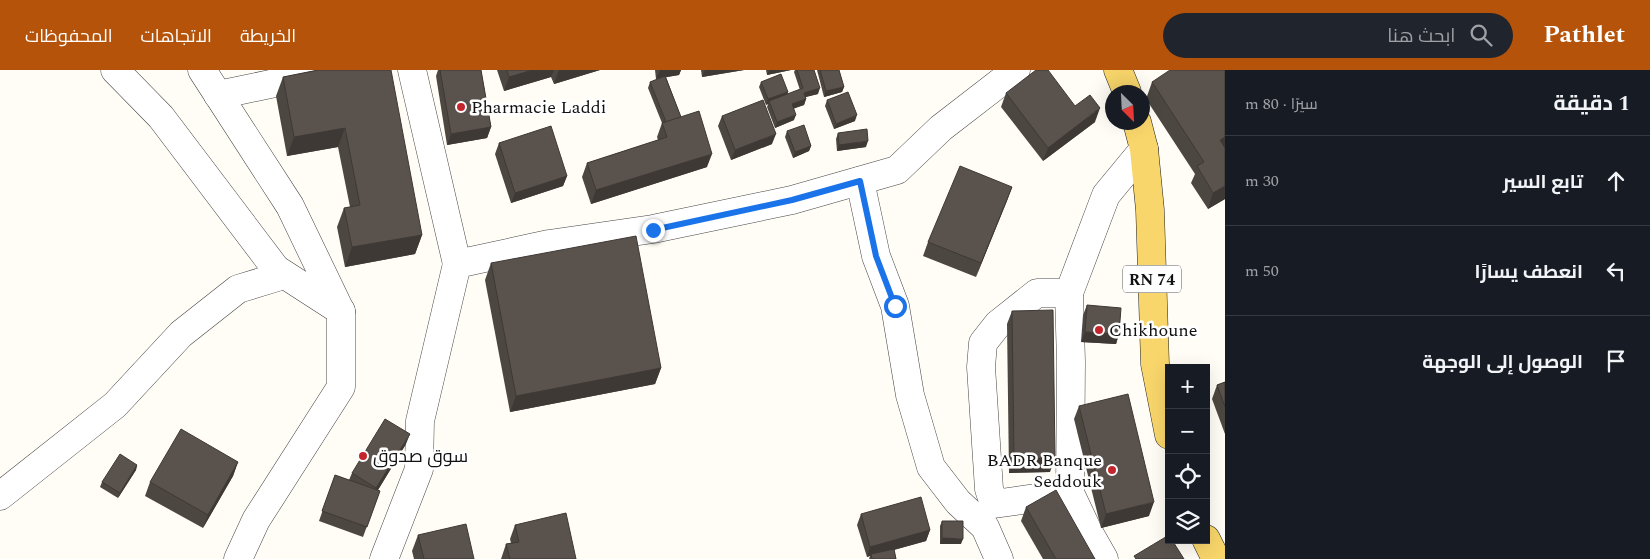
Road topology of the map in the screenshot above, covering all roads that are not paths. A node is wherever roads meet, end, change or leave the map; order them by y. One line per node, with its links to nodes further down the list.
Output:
1 (115, 70): 13 (street)
2 (202, 70): 8 (street)
3 (337, 70): 8 (street)
4 (412, 70): 12 (street)
5 (1016, 70): 11 (street)
6 (1118, 70): 7 (main road)
7 (1124, 85)
8 (218, 95): 15 (street)
9 (1138, 130): 10 (main road, RN 74)
10 (1144, 149): 14 (street); 16 (main road, RN 74)
11 (860, 181): 12 (street); 23 (street)
12 (457, 264): 22 (street)
13 (284, 275): 15 (street); 18 (street)
14 (1069, 293): 17 (street); 19 (street)
15 (342, 312): 21 (street)
16 (1165, 415)
17 (1070, 493): 19 (street); 25 (street)
18 (0, 496)
19 (994, 504): 24 (street)
20 (1208, 544): 26 (main road)
21 (238, 559)
22 (384, 559)
23 (999, 559)
24 (1014, 559)
25 (1104, 559)
26 (1216, 559)

